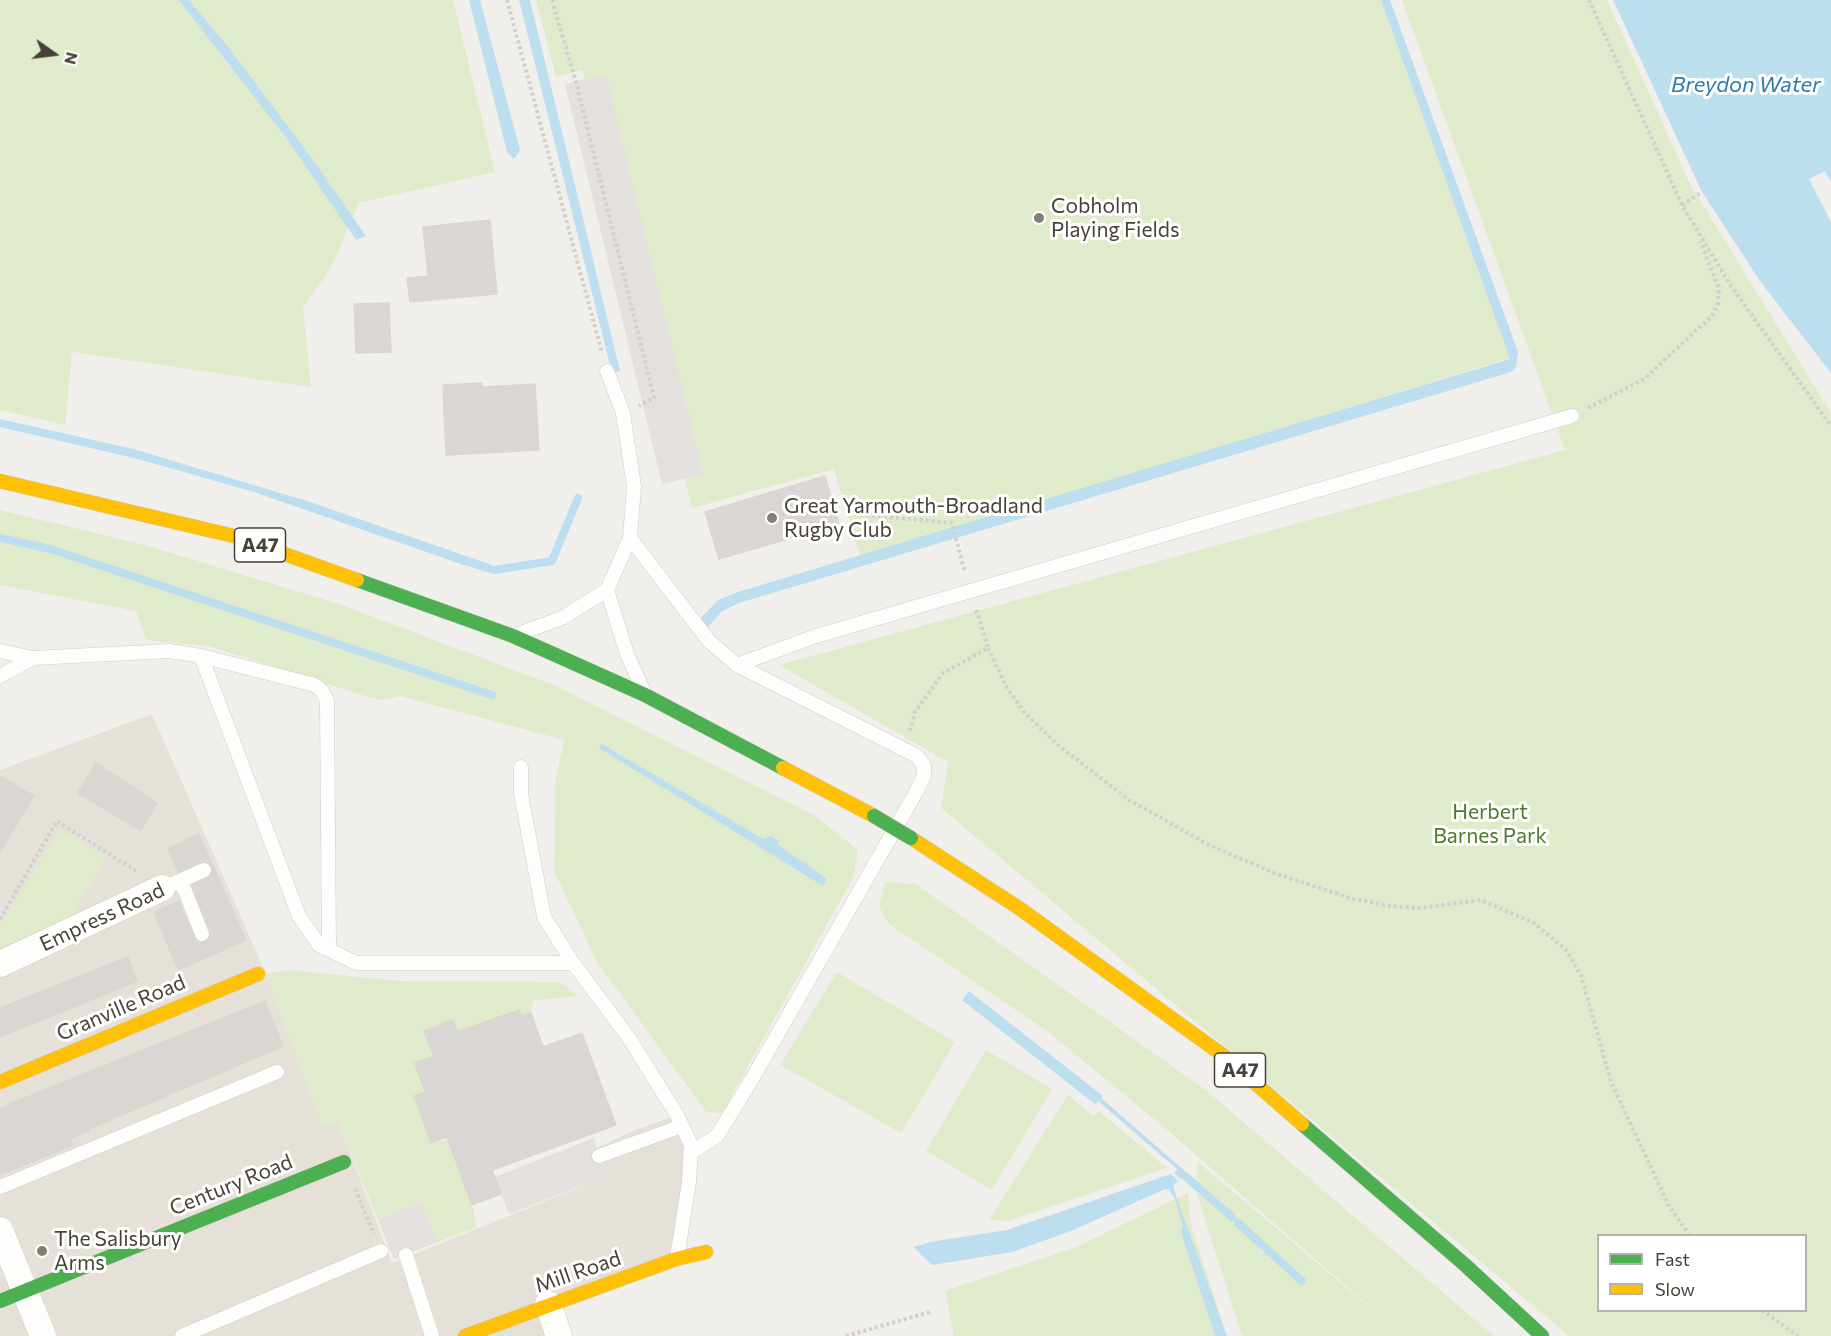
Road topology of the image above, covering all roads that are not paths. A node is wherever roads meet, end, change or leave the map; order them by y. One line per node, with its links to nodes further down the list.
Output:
1 (607, 371): 4 (lane)
2 (1572, 416): 10 (lane)
3 (0, 481): 6 (main road, A47)
4 (630, 538): 5 (lane); 10 (lane)
5 (607, 590): 6 (lane); 12 (lane)
6 (513, 636): 12 (main road, A47)
7 (0, 651): 9 (lane)
8 (201, 656): 9 (lane); 17 (lane); 17 (lane)
9 (33, 658): 11 (lane)
10 (737, 665): 24 (lane)
11 (0, 676)
12 (645, 694): 41 (main road, A47, bridge)
13 (521, 767): 18 (lane)
14 (204, 870): 15 (lane, Empress Road)
15 (171, 884): 16 (lane); 19 (street, Empress Road)
16 (202, 934)
17 (329, 950): 18 (lane)
18 (573, 963): 23 (lane)
19 (0, 964)
20 (258, 974): 22 (main road, Granville Road)
21 (278, 1072): 27 (lane)
22 (0, 1082)
23 (682, 1126): 24 (lane); 25 (lane)
24 (690, 1153): 32 (lane)
25 (599, 1156)
26 (344, 1162): 33 (main road, Century Road)
27 (0, 1187)
28 (0, 1230): 33 (street)
29 (381, 1251): 37 (lane)
30 (706, 1252): 32 (main road, Mill Road)
31 (406, 1255): 38 (lane)
32 (676, 1259): 35 (main road, Mill Road)
33 (24, 1289): 34 (main road, Century Road); 36 (street)
34 (0, 1301)
35 (548, 1304): 39 (main road, Mill Road); 40 (street)
36 (44, 1336)
37 (182, 1336)
38 (432, 1336)
39 (465, 1336)
40 (560, 1336)
41 (1542, 1336)

